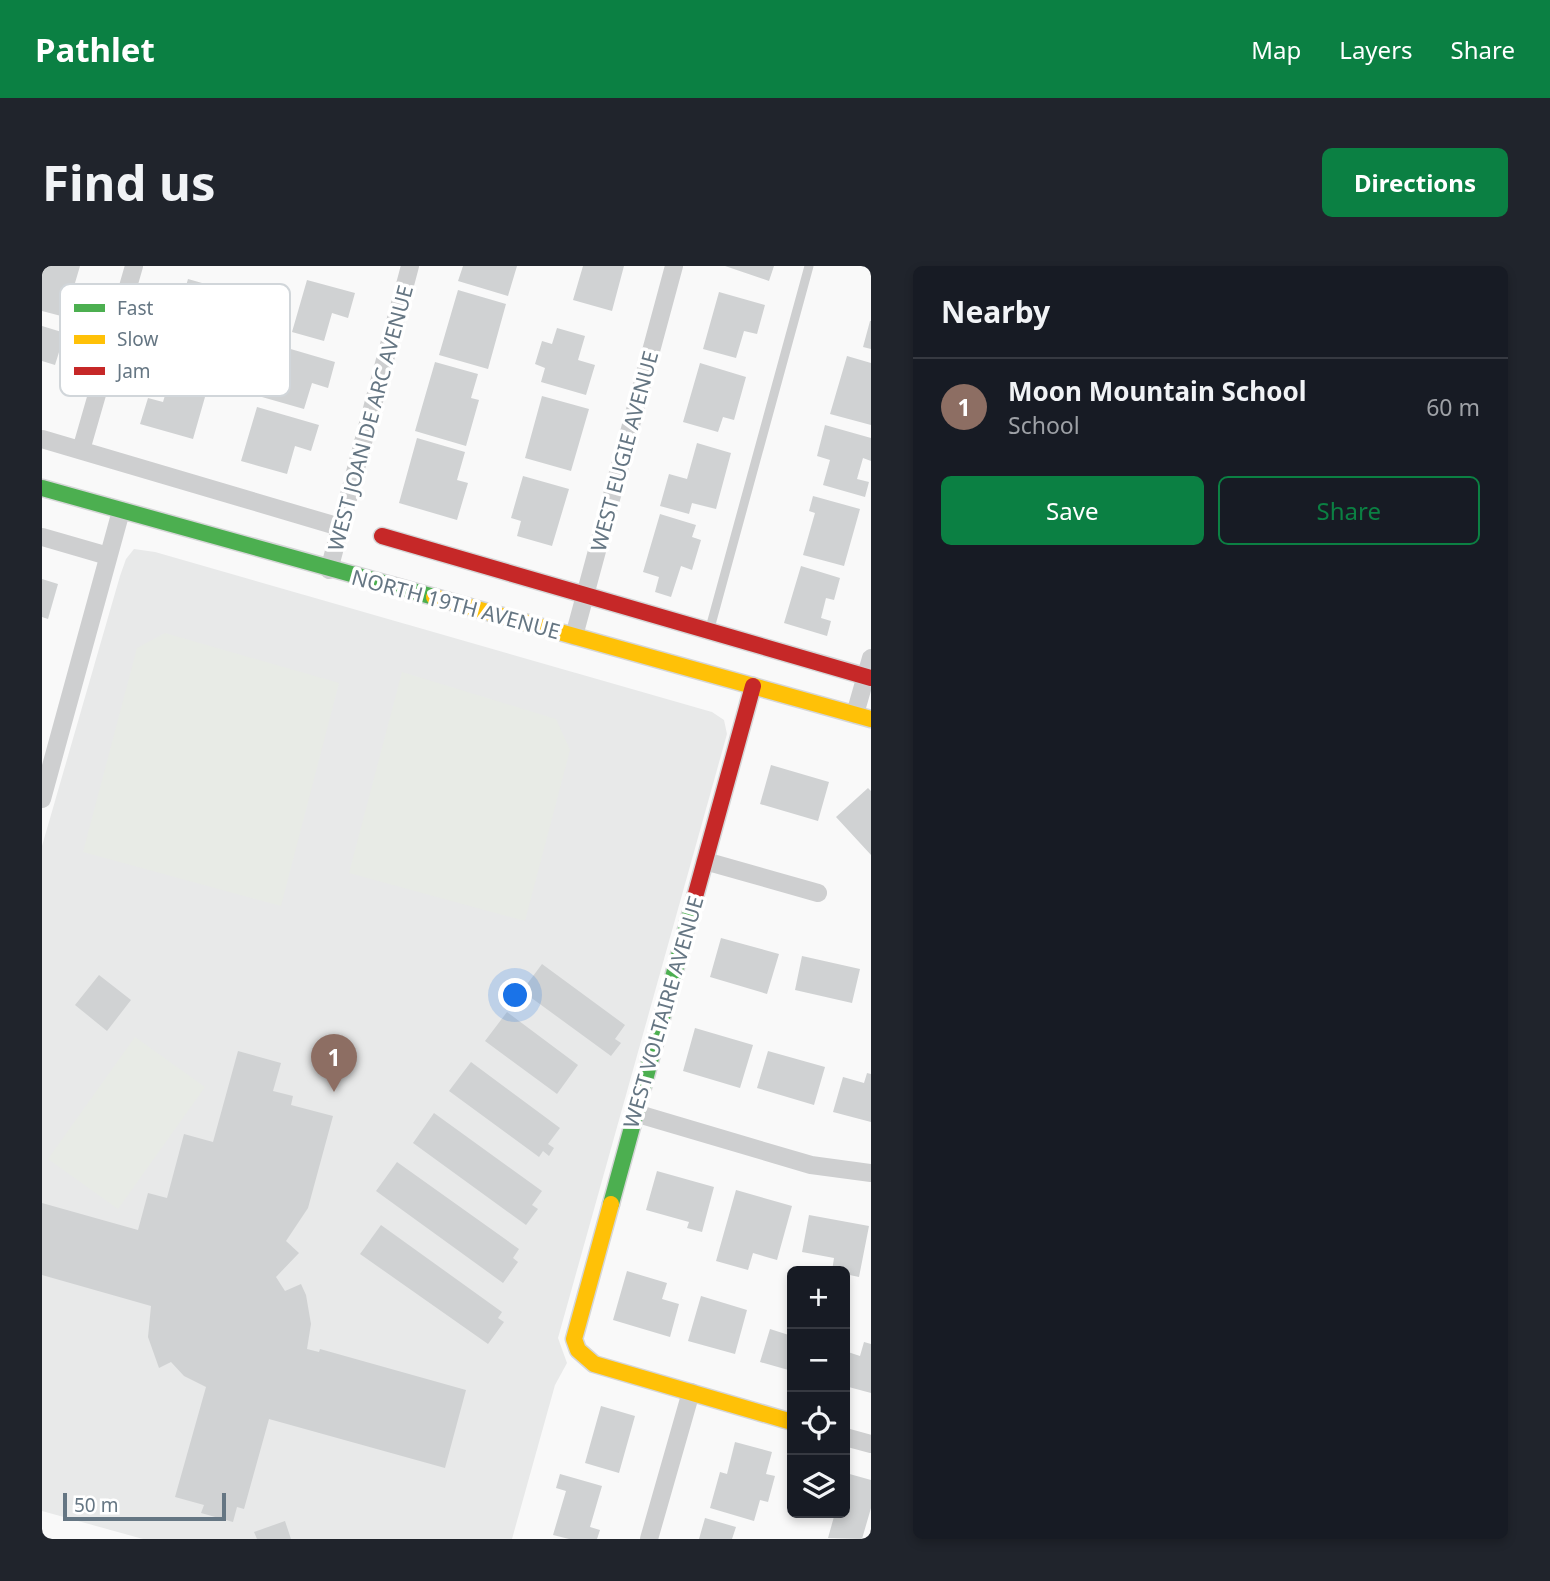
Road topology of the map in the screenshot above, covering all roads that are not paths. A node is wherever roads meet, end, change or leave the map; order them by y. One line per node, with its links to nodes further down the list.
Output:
1 (134, 266): 5 (street)
2 (410, 266): 11 (street, WEST JOAN DE ARC AVENUE)
3 (674, 266): 16 (street, WEST EUGIE AVENUE)
4 (809, 266): 17 (lane)
5 (129, 284)
6 (97, 396): 8 (street)
7 (42, 439): 8 (street)
8 (81, 450): 11 (street)
9 (42, 488): 10 (street, NORTH 19TH AVENUE)
10 (121, 511): 14 (street); 15 (street, NORTH 19TH AVENUE)
11 (340, 527): 15 (street, WEST JOAN DE ARC AVENUE)
12 (42, 537): 14 (street)
13 (382, 537): 16 (street, NORTH 19TH AVENUE)
14 (108, 556): 23 (street)
15 (329, 570): 18 (street, NORTH 19TH AVENUE)
16 (586, 595): 17 (street, NORTH 19TH AVENUE); 18 (street, WEST EUGIE AVENUE)
17 (710, 630): 20 (street, NORTH 19TH AVENUE)
18 (574, 636): 21 (street, NORTH 19TH AVENUE)
19 (871, 658): 20 (street)
20 (869, 677): 22 (street)
21 (753, 686): 22 (street, NORTH 19TH AVENUE); 24 (street, WEST VOLTAIRE AVENUE)
22 (863, 717)
23 (43, 794)
24 (705, 861): 25 (street); 26 (street, WEST VOLTAIRE AVENUE)
25 (818, 893)
26 (635, 1113): 27 (street); 28 (street, WEST VOLTAIRE AVENUE)
27 (871, 1173)
28 (691, 1392): 29 (street); 32 (street)
29 (787, 1421)
30 (850, 1438): 31 (street)
31 (871, 1444)
32 (649, 1539)

